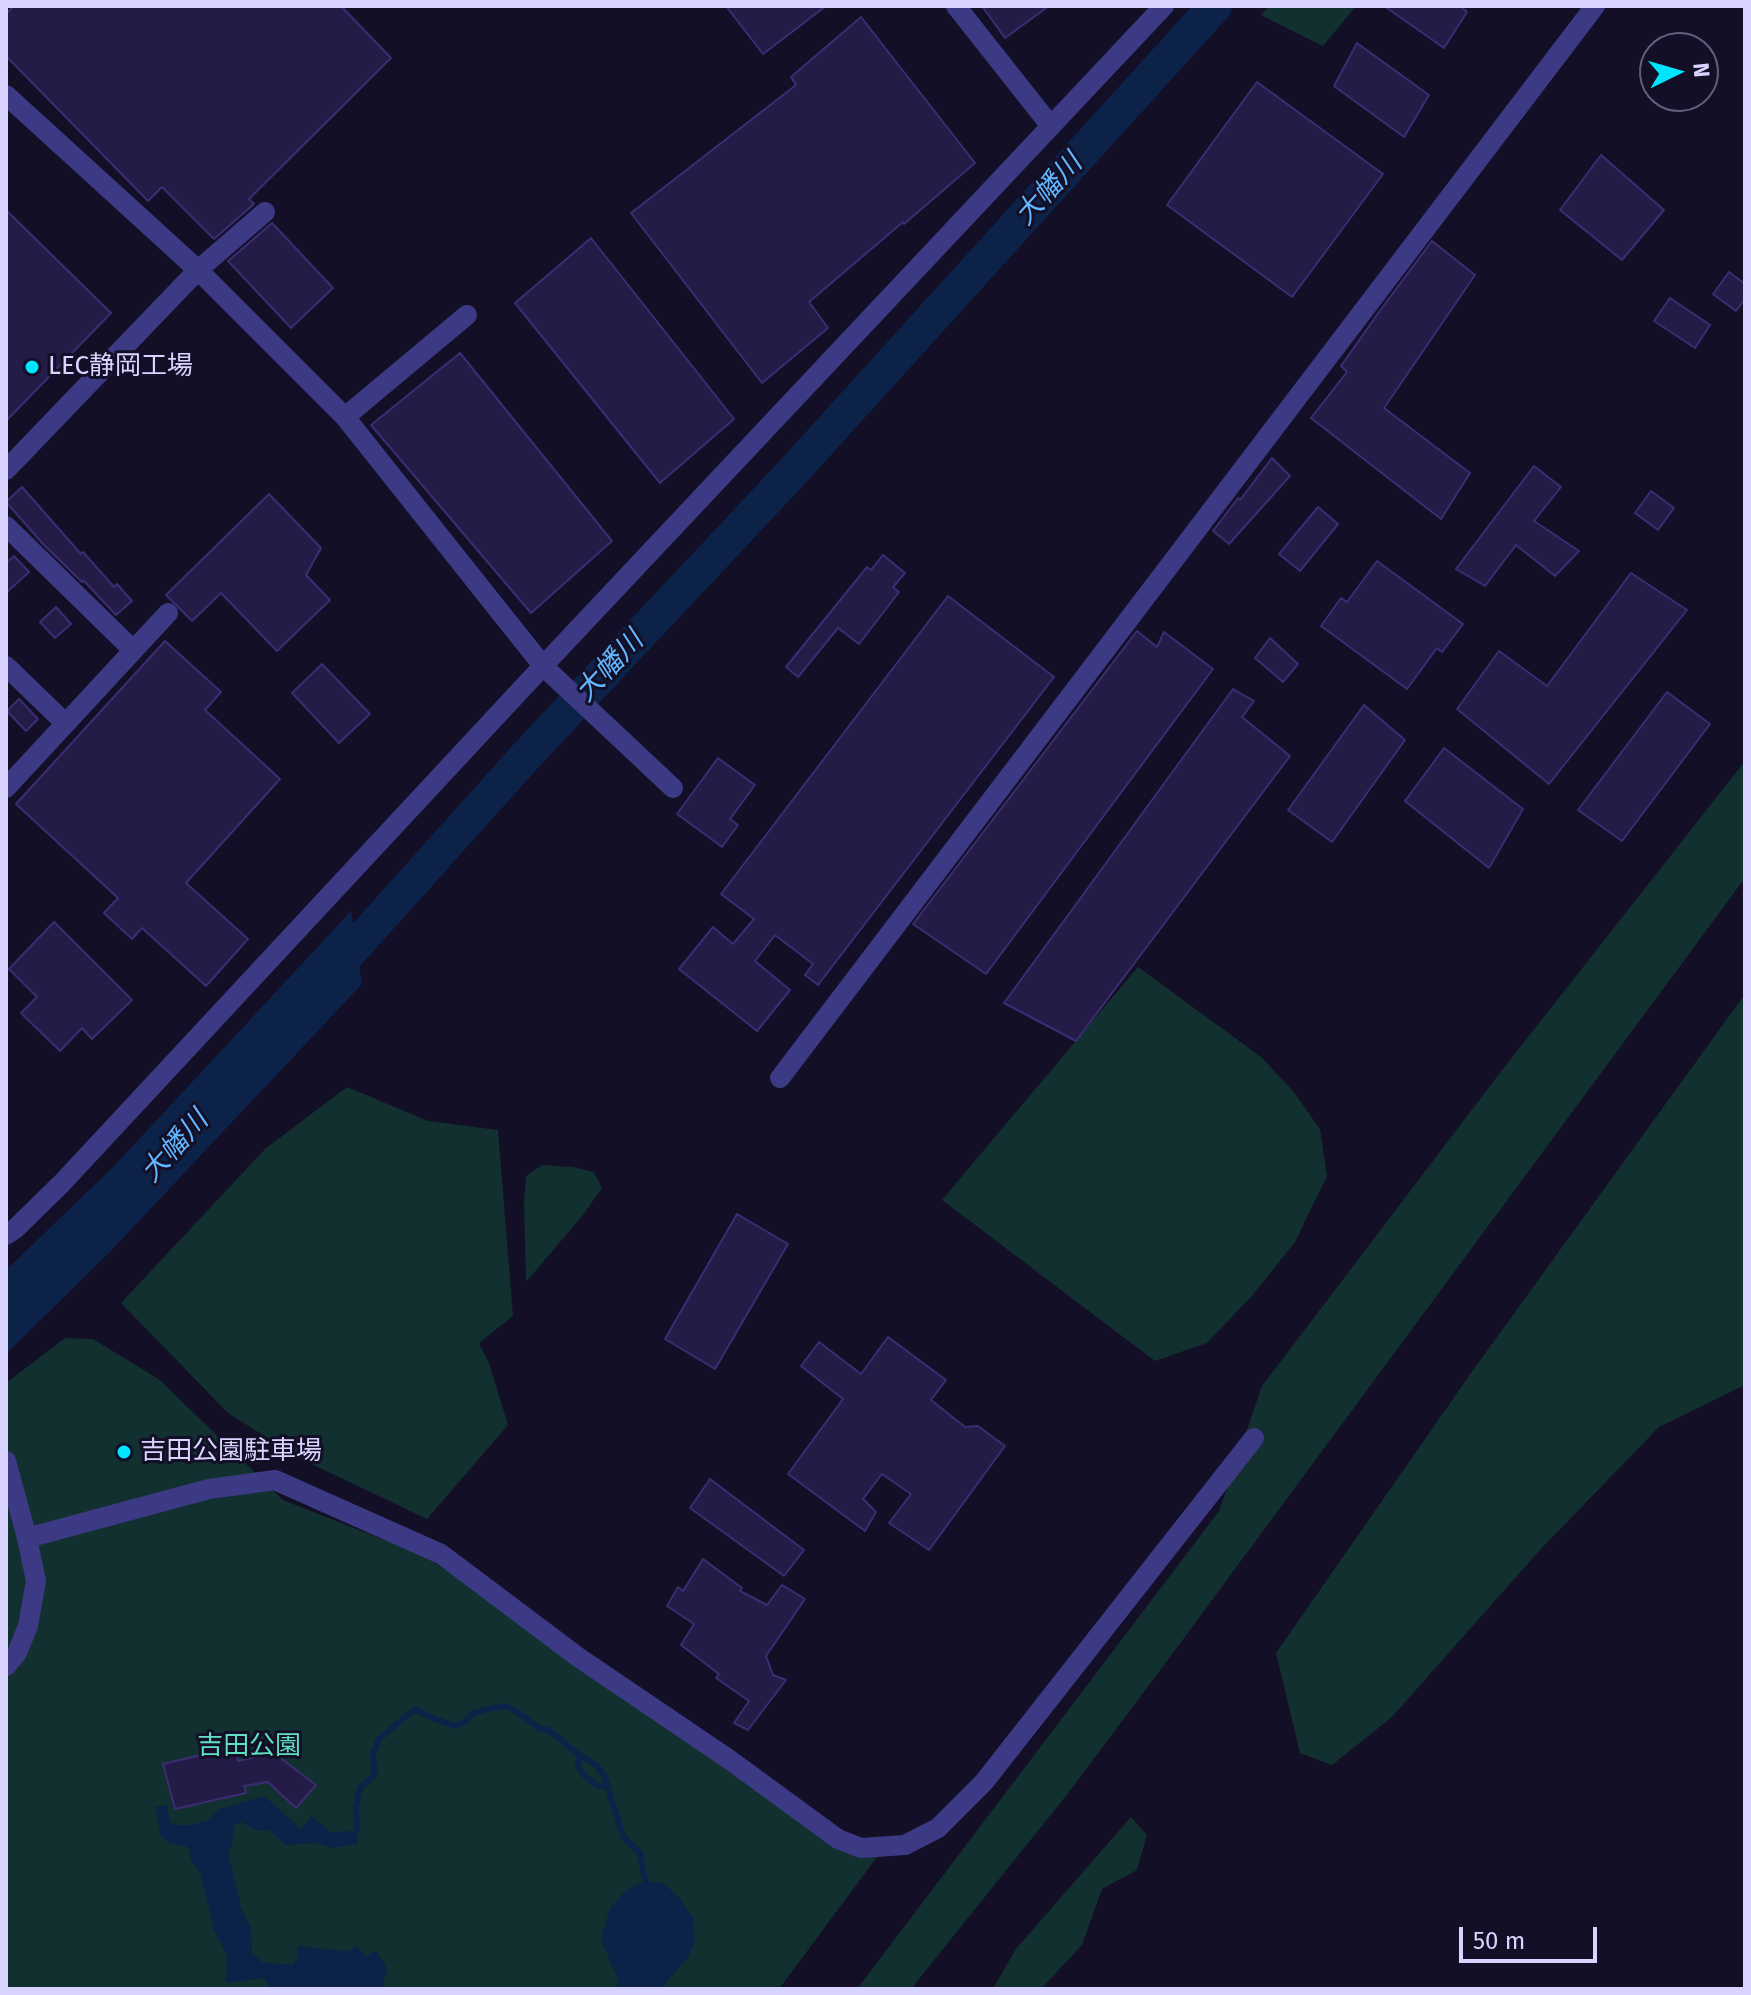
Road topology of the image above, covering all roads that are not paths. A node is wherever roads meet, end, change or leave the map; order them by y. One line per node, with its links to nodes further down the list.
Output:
1 (956, 6): 5 (street)
2 (1164, 6): 5 (street)
3 (1595, 6): 19 (street)
4 (6, 95): 7 (street)
5 (1050, 125): 15 (street)
6 (265, 212): 7 (street)
7 (198, 270): 9 (street); 10 (street)
8 (467, 315): 9 (street)
9 (345, 417): 15 (street)
10 (6, 470)
11 (6, 526): 13 (street)
12 (168, 613): 13 (street)
13 (133, 650): 16 (street)
14 (6, 666): 16 (street)
15 (543, 666): 18 (street); 20 (street)
16 (65, 723): 17 (street)
17 (6, 788)
18 (673, 788)
19 (780, 1078)
20 (6, 1235)
21 (1254, 1438): 23 (street)
22 (6, 1464): 23 (street)
23 (27, 1538): 24 (street)
24 (6, 1666)

